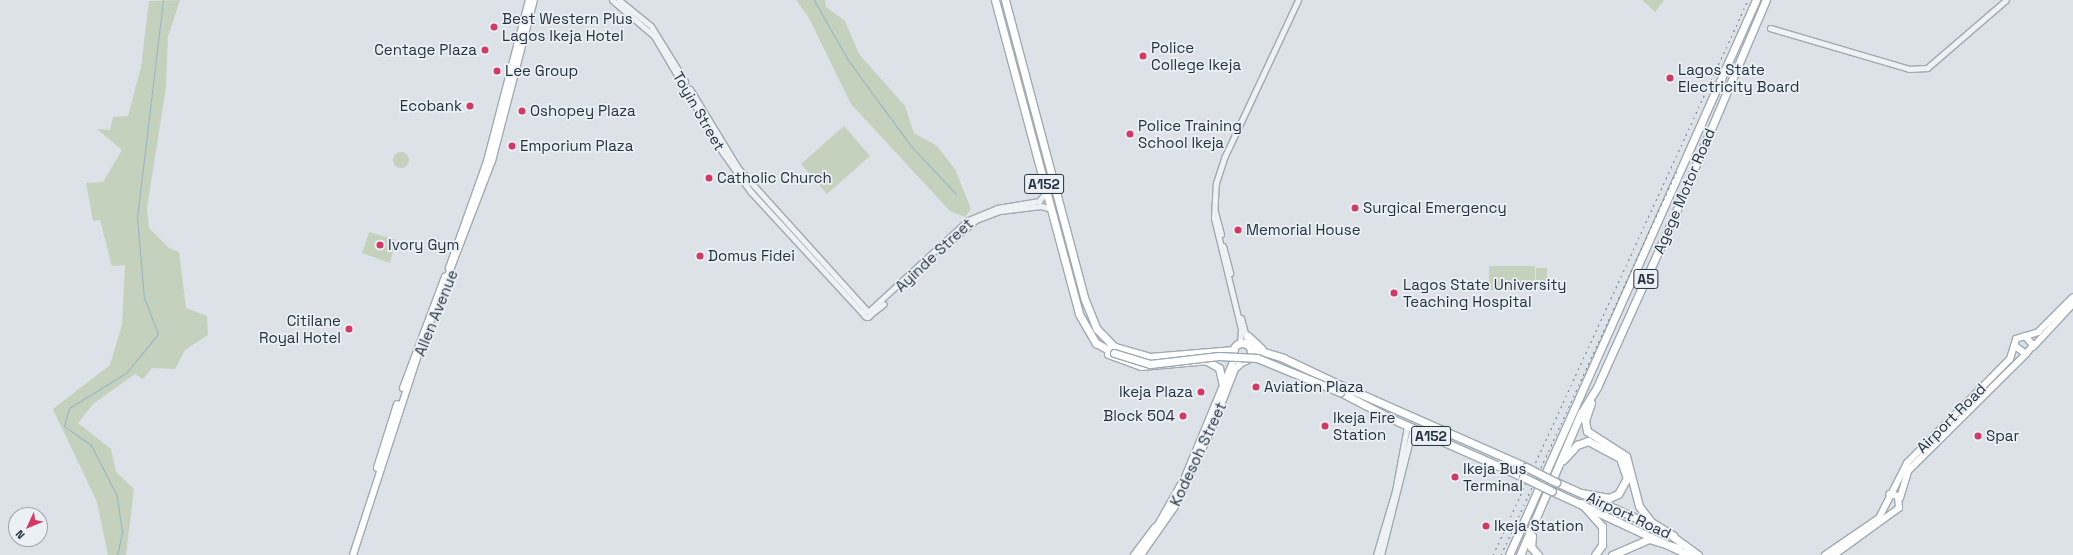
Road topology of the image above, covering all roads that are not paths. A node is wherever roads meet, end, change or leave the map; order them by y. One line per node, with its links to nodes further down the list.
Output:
1 (529, 0): 59 (main road, Allen Avenue)
2 (534, 0): 60 (main road, Allen Avenue)
3 (612, 0): 21 (street, Toyin Street)
4 (619, 0): 21 (street, Toyin Street)
5 (995, 0): 15 (main road, A152)
6 (1006, 0): 14 (main road, A152)
7 (1298, 0): 18 (street)
8 (1756, 0): 12 (main road, Agege Motor Road / A5)
9 (1766, 0): 13 (main road, Agege Motor Road / A5)
10 (2006, 0): 11 (street)
11 (1770, 28)
12 (1697, 134): 13 (main road); 67 (main road, Agege Motor Road / A5)
13 (1708, 139): 39 (main road, Agege Motor Road / A5)
14 (1052, 178): 15 (main road); 28 (main road, A152)
15 (1043, 180): 16 (main road, A152)
16 (1046, 192): 17 (main road, A152); 21 (street, Ayinde Street)
17 (1050, 209): 21 (street, Ayinde Street); 29 (main road, A152)
18 (1215, 212): 22 (street); 24 (street)
19 (2073, 297): 23 (main road)
20 (2073, 304): 27 (main road)
21 (868, 313)
22 (1248, 336): 26 (street); 30 (main road)
23 (2025, 336): 25 (main road); 27 (main road)
24 (1240, 344): 26 (main road); 33 (main road)
25 (2015, 346): 32 (main road); 48 (main road, Airport Road)
26 (1250, 348): 30 (main road); 35 (main road)
27 (2032, 348): 32 (main road)
28 (1113, 349): 29 (main road, A152); 31 (main road); 40 (main road, A152, bridge)
29 (1103, 350): 36 (main road)
30 (1266, 352): 34 (main road)
31 (1197, 353): 33 (main road); 36 (main road)
32 (2026, 354): 49 (main road, Airport Road)
33 (1234, 355): 35 (main road); 36 (main road); 38 (main road, Kodesoh Street)
34 (1283, 358): 37 (main road); 41 (main road)
35 (1246, 360): 37 (main road); 54 (main road, Kodesoh Street)
36 (1203, 361): 38 (main road)
37 (1279, 368): 42 (main road)
38 (1223, 385): 53 (main road, Kodesoh Street)
39 (1598, 387): 44 (main road, Agege Motor Road / A5); 45 (main road)
40 (1341, 391): 41 (main road, A152); 42 (main road, A152)
41 (1354, 392): 47 (main road, Airport Road / A152, bridge)
42 (1351, 399): 43 (main road, A152)
43 (1410, 427): 50 (main road, Airport Road / A152, bridge); 65 (street); 66 (street)
44 (1573, 431): 45 (main road); 46 (main road, Agege Motor Road / A5)
45 (1589, 438): 46 (main road); 47 (main road); 56 (main road)
46 (1556, 468): 55 (main road, Agege Motor Road / A5)
47 (1582, 493): 56 (main road, Airport Road / A152)
48 (1889, 494): 49 (main road); 51 (main road)
49 (1900, 498): 52 (main road)
50 (1581, 503): 58 (main road, Airport Road / A152); 70 (main road)
51 (1883, 507): 52 (main road); 74 (main road)
52 (1895, 513): 75 (main road)
53 (1164, 515): 57 (main road, Kodesoh Street); 61 (main road)
54 (1165, 522): 57 (main road, Kodesoh Street); 64 (main road)
55 (1535, 522): 68 (main road, Agege Motor Road / A5); 69 (main road)
56 (1673, 535): 73 (main road, Airport Road / A152)
57 (1147, 544): 62 (main road); 63 (main road)
58 (1678, 548): 71 (main road); 72 (main road, Airport Road / A152)
59 (349, 555)
60 (353, 555)
61 (1134, 555)
62 (1138, 555)
63 (1141, 555)
64 (1144, 555)
65 (1376, 555)
66 (1381, 555)
67 (1509, 555)
68 (1520, 555)
69 (1538, 555)
70 (1595, 555)
71 (1612, 555)
72 (1689, 555)
73 (1698, 555)
74 (1825, 555)
75 (1834, 555)

